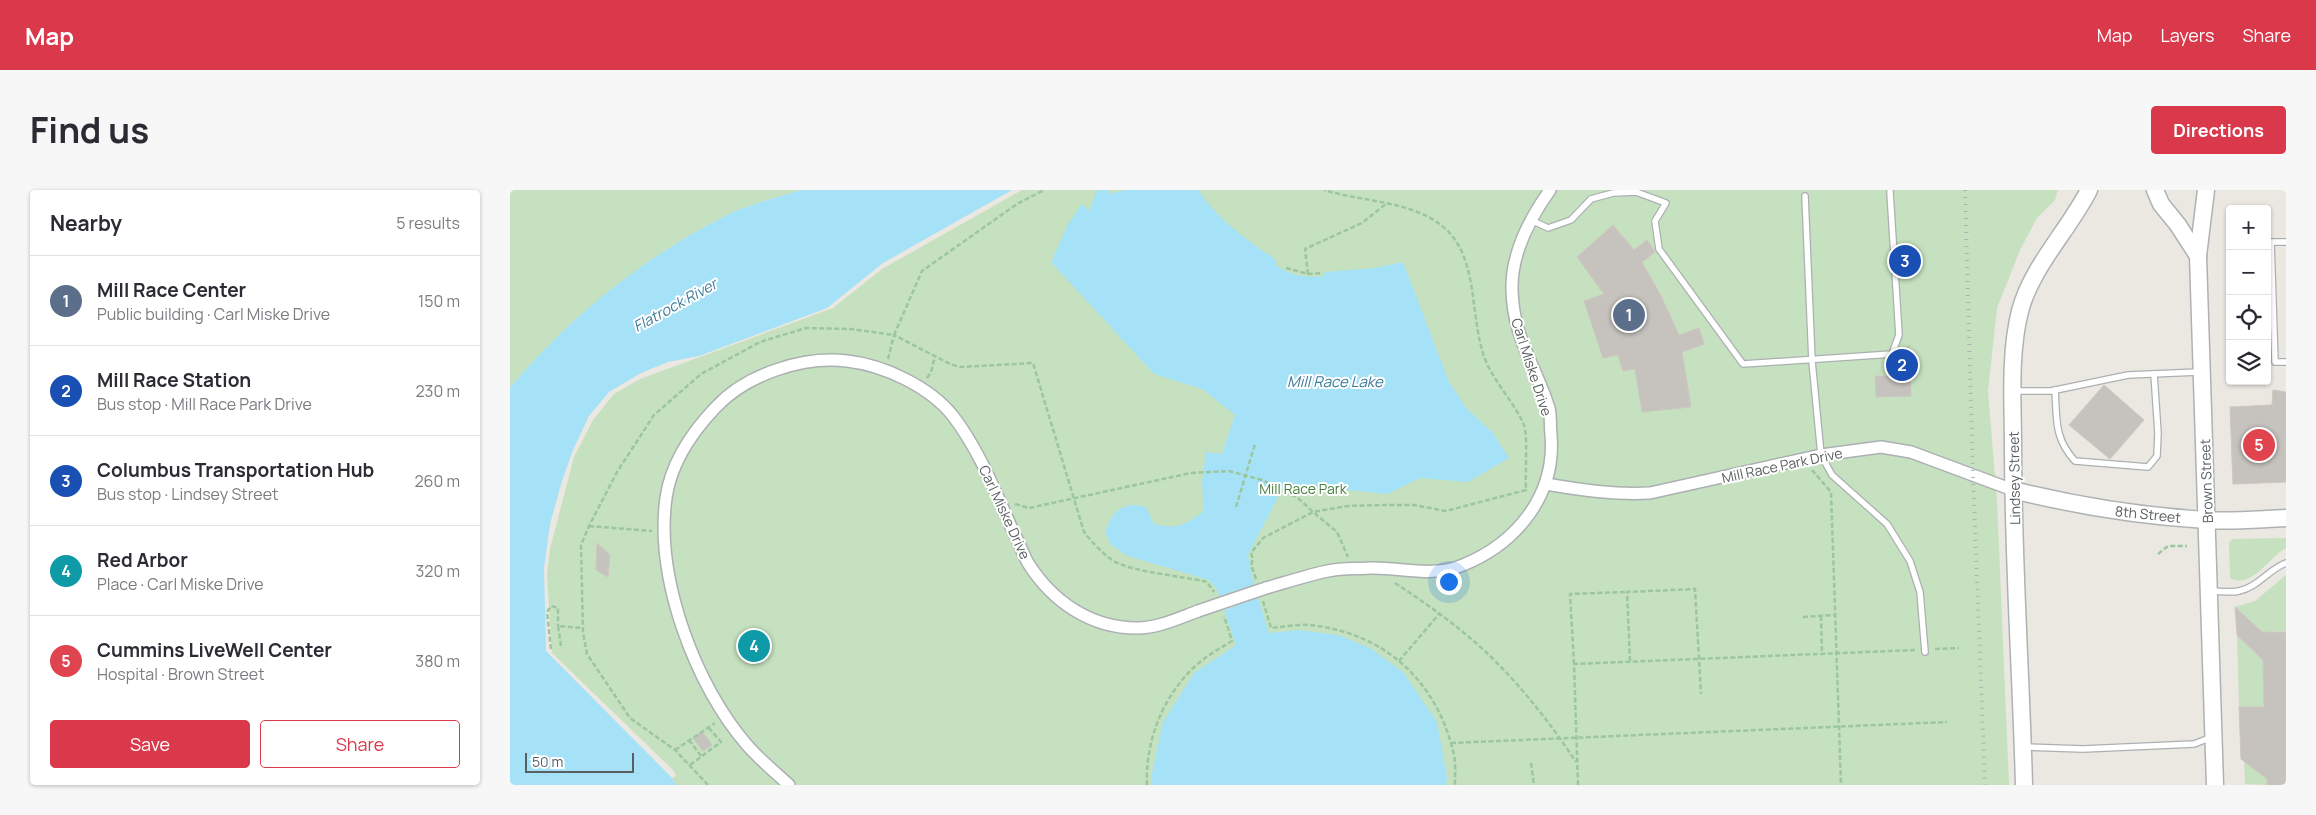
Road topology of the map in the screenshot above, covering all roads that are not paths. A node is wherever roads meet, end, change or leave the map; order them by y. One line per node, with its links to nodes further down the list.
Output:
1 (1550, 190): 7 (street, Carl Miske Drive)
2 (2089, 190): 15 (main road, Lindsey Street)
3 (2155, 190): 9 (main road)
4 (2206, 190): 9 (main road, Brown Street)
5 (1890, 192): 10 (lane)
6 (1805, 196): 10 (lane)
7 (1531, 220): 10 (lane); 17 (street, Carl Miske Drive)
8 (2286, 242): 11 (lane)
9 (2198, 256): 12 (main road, Brown Street)
10 (1812, 360): 16 (lane)
11 (2286, 362)
12 (2202, 372): 13 (lane); 20 (main road, Brown Street)
13 (2154, 374): 14 (lane); 14 (lane)
14 (2055, 390): 15 (lane)
15 (2013, 391): 18 (main road, Lindsey Street)
16 (1821, 455): 17 (street, Mill Race Park Drive); 18 (street, Mill Race Park Drive); 23 (lane)
17 (1546, 484): 26 (street, Carl Miske Drive, bridge)
18 (2013, 490): 20 (main road, 8th Street); 25 (main road, Lindsey Street)
19 (2286, 518): 20 (main road, 8th Street)
20 (2208, 521): 22 (main road, Brown Street)
21 (2286, 563): 22 (lane)
22 (2209, 592): 24 (main road, Brown Street)
23 (1925, 651)
24 (2214, 736): 25 (lane); 28 (main road, Brown Street)
25 (2023, 747): 27 (main road, Lindsey Street)
26 (789, 785)
27 (2024, 785)
28 (2216, 785)

